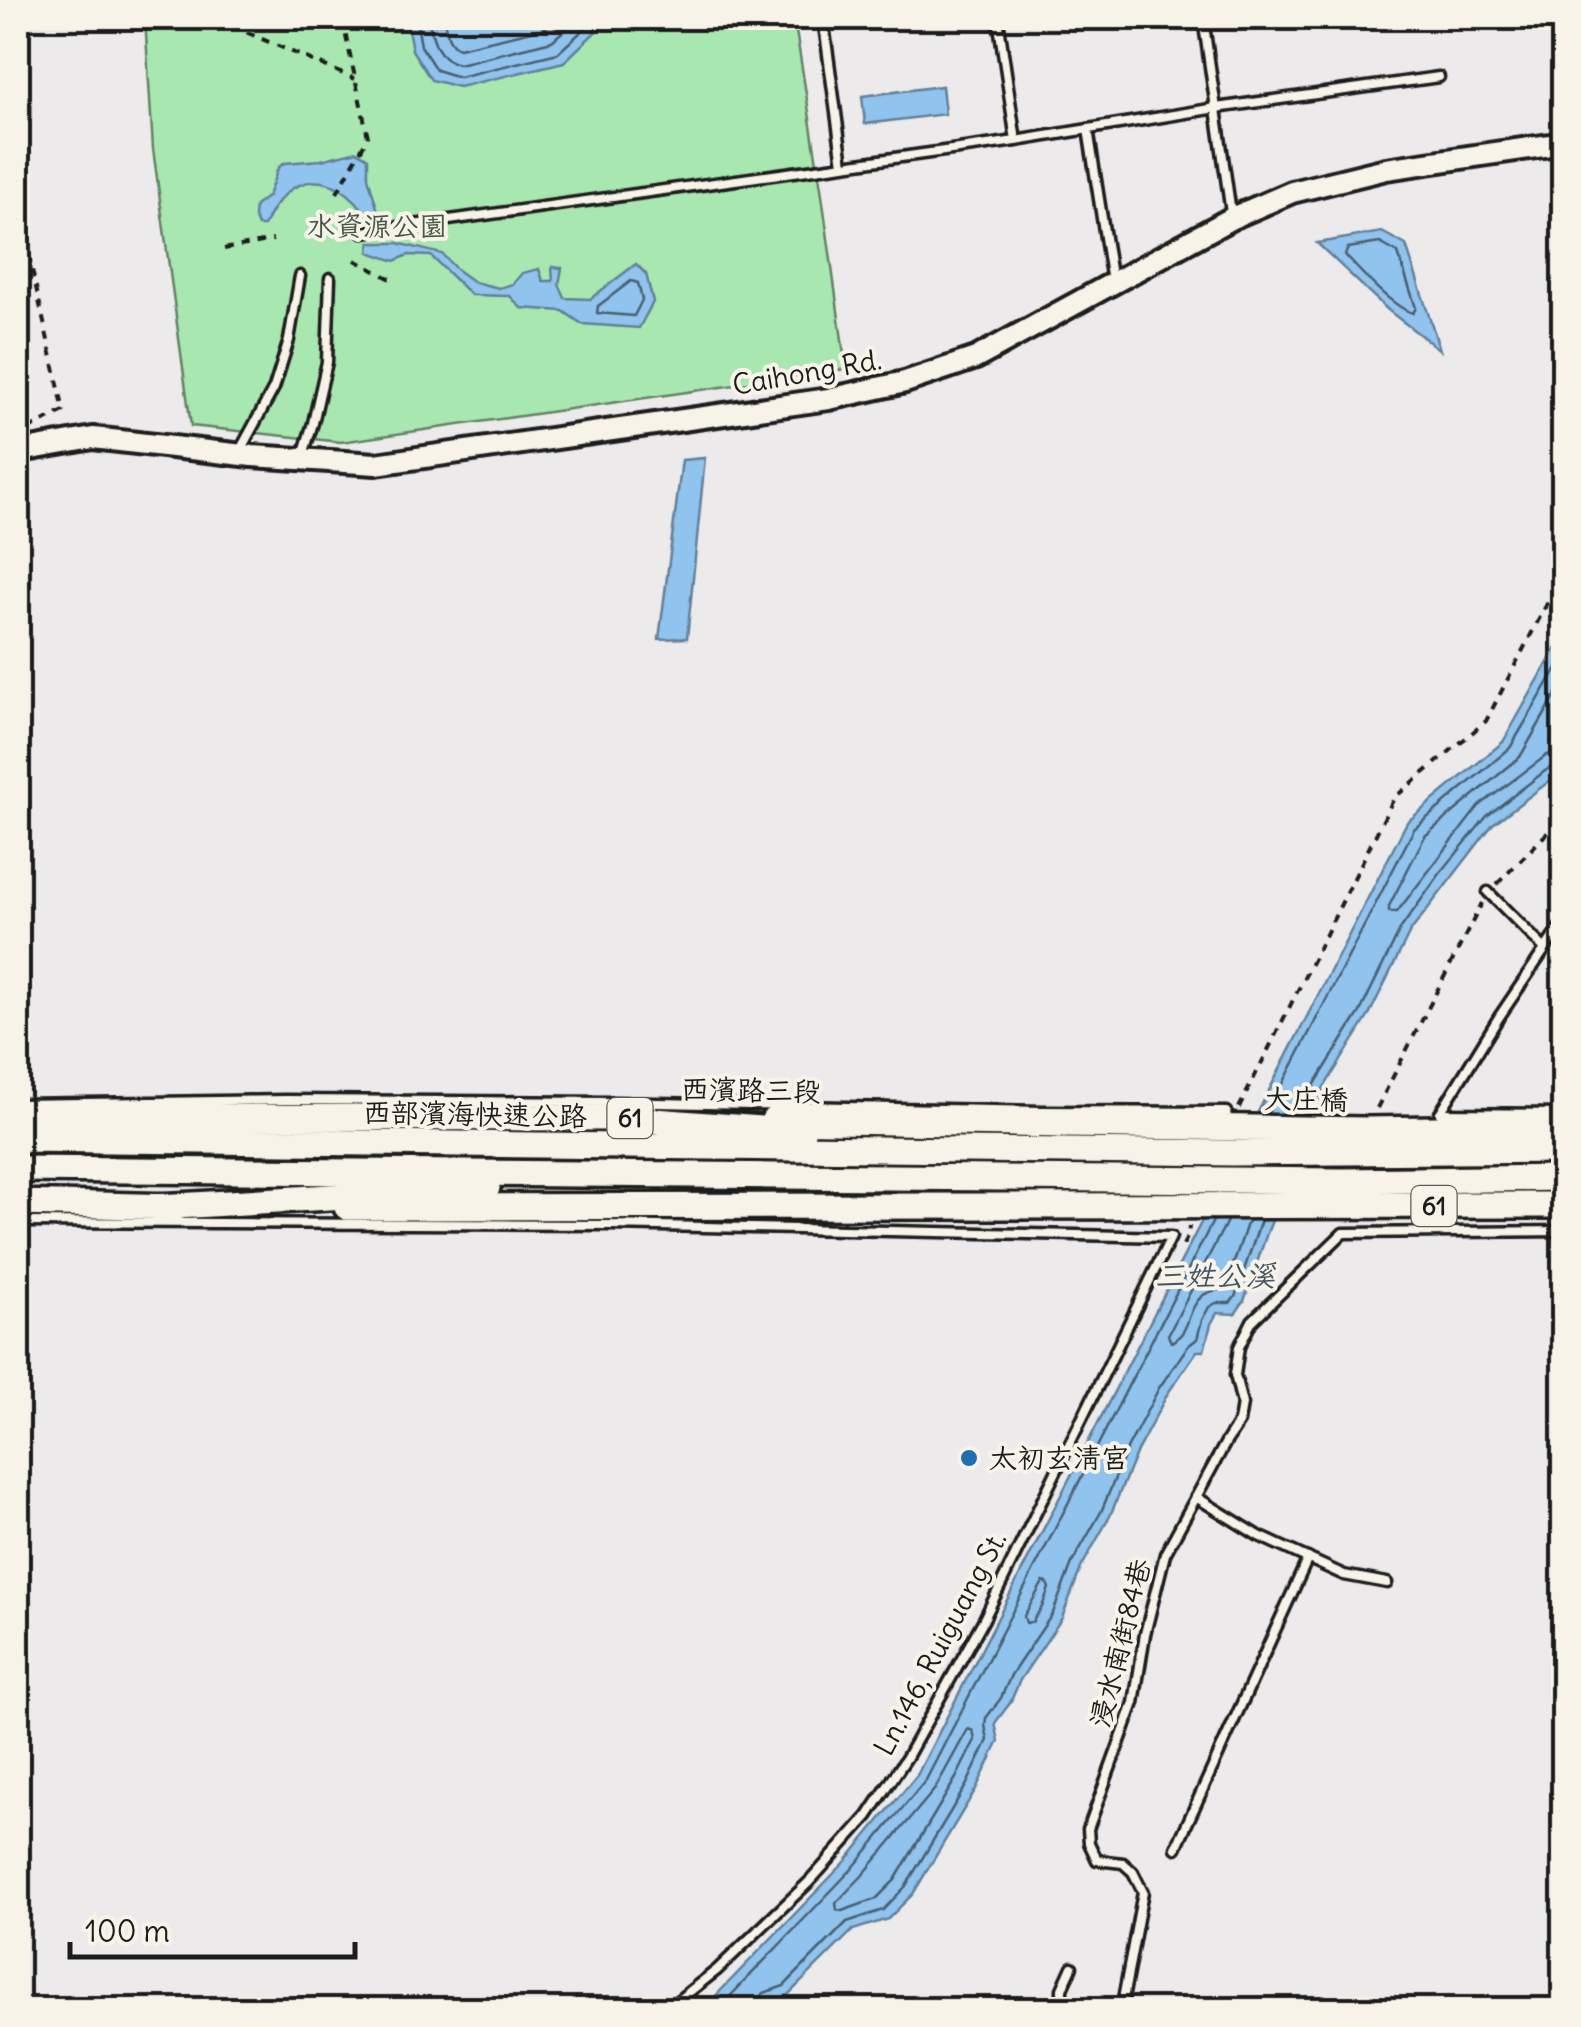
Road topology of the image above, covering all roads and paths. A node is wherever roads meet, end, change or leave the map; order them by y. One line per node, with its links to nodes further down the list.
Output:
1 (240, 18): 7 (path)
2 (342, 18): 7 (path)
3 (823, 18): 12 (lane)
4 (998, 18): 10 (lane)
5 (1203, 18): 8 (lane)
6 (1439, 77): 8 (lane)
7 (355, 79): 13 (path)
8 (1216, 108): 9 (lane); 15 (lane)
9 (1088, 129): 10 (lane); 23 (lane)
10 (1016, 141): 12 (lane)
11 (1564, 143): 15 (street, Caihong Rd.)
12 (844, 164): 16 (lane)
13 (337, 193)
14 (18, 208): 24 (path)
15 (1232, 218): 23 (street, Caihong Rd.)
16 (363, 232)
17 (272, 240): 18 (path)
18 (224, 249)
19 (355, 260): 22 (path)
20 (300, 276): 26 (lane)
21 (330, 278): 27 (lane)
22 (394, 280)
23 (1112, 282): 27 (street, Caihong Rd.)
24 (18, 434)
25 (18, 454): 26 (street, Caihong Rd.)
26 (237, 455): 27 (street, Caihong Rd.)
27 (301, 460)
28 (1564, 572): 37 (path)
29 (1564, 816): 30 (path)
30 (1488, 892): 32 (lane); 38 (path)
31 (1564, 921): 32 (lane)
32 (1545, 949): 34 (lane)
33 (18, 1104): 37 (lane, 西濱路三段)
34 (1564, 1114)
35 (18, 1117): 36 (main road, 西濱路三段 / 61)
36 (615, 1118): 37 (main road, 西濱路三段 / 61); 41 (main road)
37 (1235, 1120): 38 (main road, 大庄橋 / 61)
38 (1368, 1127): 39 (main road, 61)
39 (1564, 1127)
40 (18, 1139): 41 (main road, 西部濱海快速公路 / 61)
41 (1042, 1150): 43 (main road, 西部濱海快速公路 / 61)
42 (1564, 1150): 43 (main road, 大庄橋 / 61)
43 (1233, 1153)
44 (18, 1169): 45 (main road, 西部濱海快速公路 / 61)
45 (722, 1175): 46 (main road, 西部濱海快速公路 / 61); 49 (main road)
46 (1564, 1178)
47 (18, 1203): 49 (main road, 61)
48 (1564, 1205): 49 (main road, 61)
49 (158, 1207)
50 (18, 1222): 57 (lane, Ln.146, Ruiguang St.)
51 (1564, 1231): 52 (lane, 浸水南街84巷)
52 (1196, 1497): 53 (lane); 59 (lane, 浸水南街84巷)
53 (1308, 1558): 54 (lane); 55 (lane)
54 (1387, 1582)
55 (1176, 1848)
56 (1072, 1967): 58 (lane)
57 (666, 2010)
58 (1062, 2010)
59 (1121, 2010)

